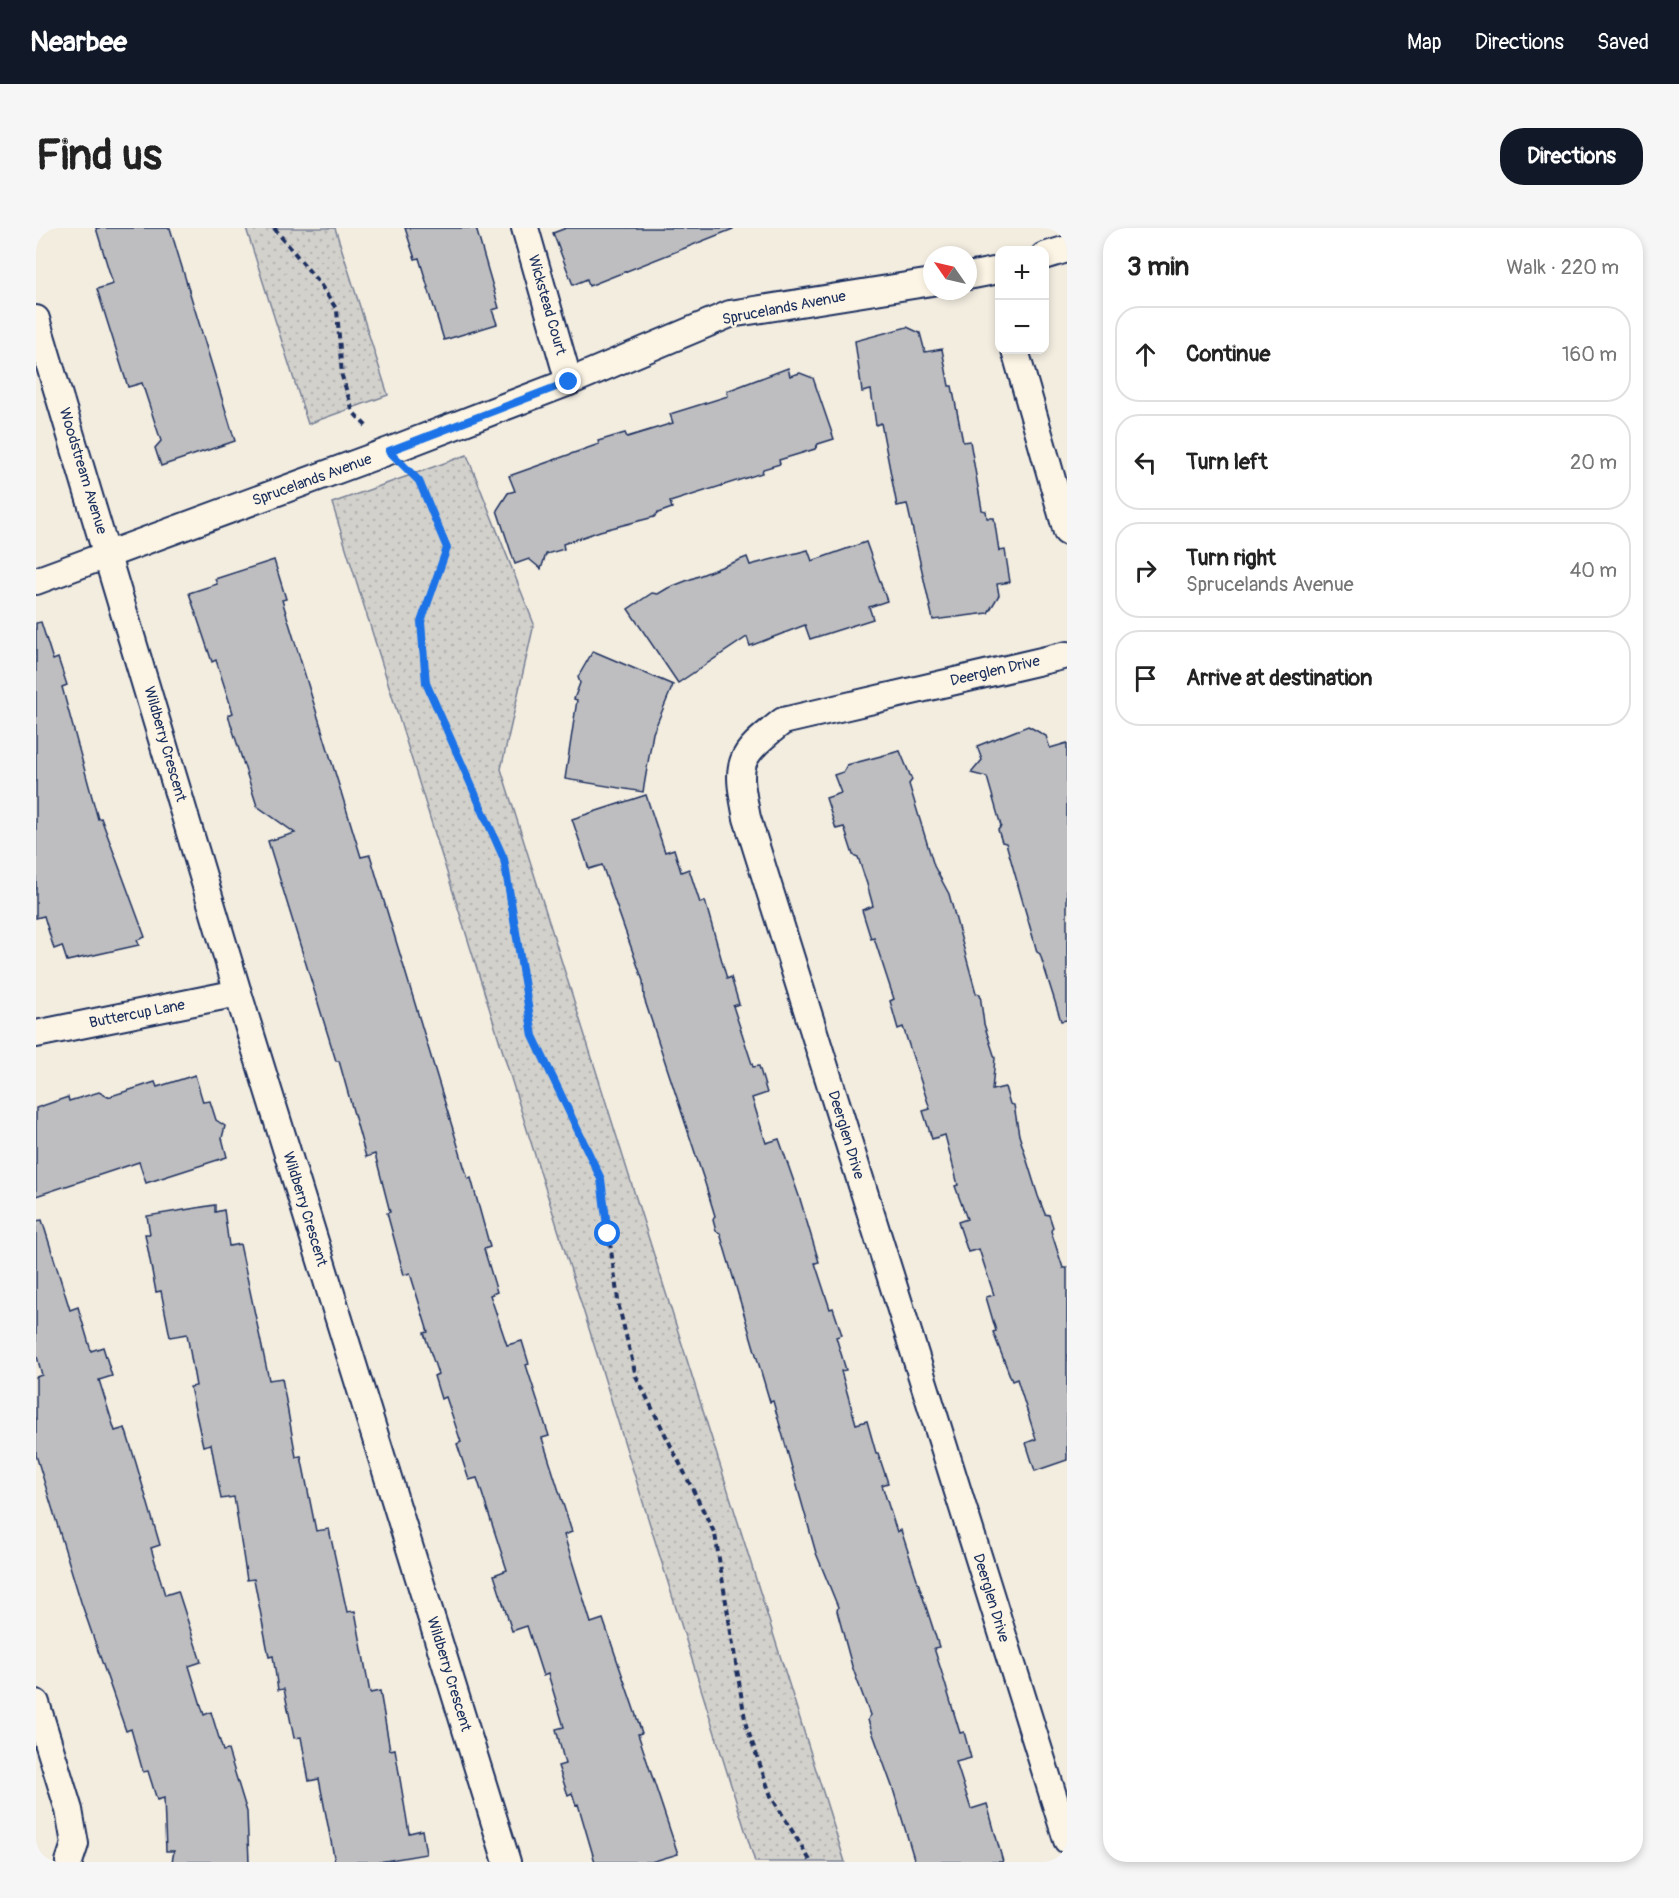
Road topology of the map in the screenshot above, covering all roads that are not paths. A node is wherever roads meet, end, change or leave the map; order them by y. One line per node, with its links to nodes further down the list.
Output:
1 (525, 228): 9 (street, Wickstead Court)
2 (1067, 249): 3 (street)
3 (1049, 254)
4 (977, 277): 5 (street)
5 (995, 279)
6 (923, 283): 9 (street, Sprucelands Avenue)
7 (36, 319): 11 (street, Woodstream Avenue)
8 (1016, 354): 10 (street)
9 (569, 382): 11 (street, Sprucelands Avenue)
10 (1067, 532)
11 (109, 555): 12 (street, Sprucelands Avenue); 14 (street, Wildberry Crescent)
12 (36, 581)
13 (1067, 655): 17 (street, Deerglen Drive)
14 (238, 993): 15 (street, Buttercup Lane); 19 (street, Wildberry Crescent)
15 (36, 1034)
16 (36, 1703): 18 (street)
17 (1067, 1840)
18 (69, 1862)
19 (507, 1862)

